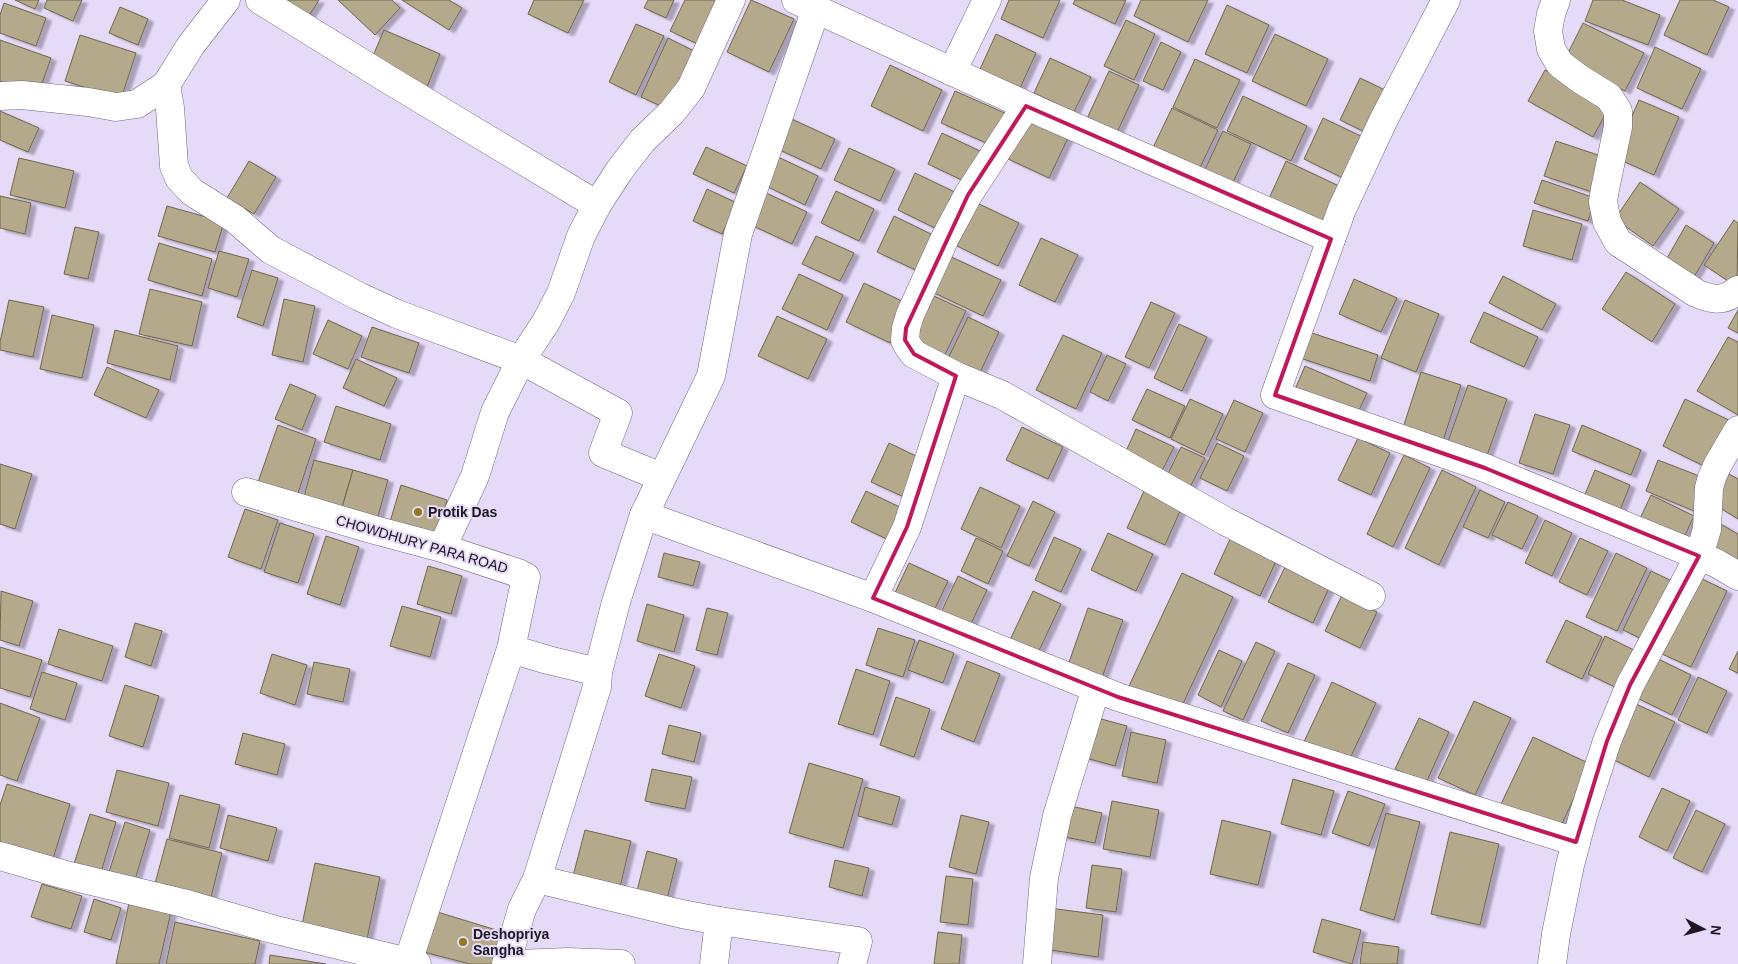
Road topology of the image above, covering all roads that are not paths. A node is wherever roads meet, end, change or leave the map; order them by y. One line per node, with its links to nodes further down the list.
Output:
1 (226, 0): 9 (street)
2 (260, 0): 12 (street)
3 (731, 0): 12 (street)
4 (987, 0): 8 (street)
5 (1446, 0): 13 (street)
6 (1556, 0): 14 (street)
7 (806, 5): 8 (street); 18 (street)
8 (952, 72): 11 (street)
9 (166, 86): 10 (street); 15 (street)
10 (0, 96)
11 (1026, 106): 13 (street); 16 (street)
12 (598, 204): 15 (street)
13 (1331, 239): 22 (street)
14 (1738, 290)
15 (521, 360): 18 (street); 21 (street)
16 (956, 376): 24 (street); 25 (street)
17 (1738, 430): 22 (street)
18 (661, 476): 20 (street)
19 (246, 492): 21 (street, CHOWDHURY PARA ROAD)
20 (644, 515): 25 (street); 27 (street)
21 (442, 548): 26 (street, CHOWDHURY PARA ROAD)
22 (1699, 556): 23 (street); 29 (street)
23 (1738, 576)
24 (1371, 596)
25 (873, 598): 28 (street)
26 (511, 649): 27 (street); 33 (street, CHOWDHURY PARA ROAD)
27 (598, 672): 31 (street)
28 (1096, 688): 29 (street); 39 (street)
29 (1576, 842): 40 (street)
30 (0, 856): 33 (street)
31 (537, 879): 32 (street); 34 (street)
32 (719, 921): 37 (street); 38 (street)
33 (413, 963)
34 (506, 964)
35 (517, 964): 36 (street)
36 (621, 964)
37 (714, 964)
38 (852, 964)
39 (1037, 964)
40 (1552, 964)

